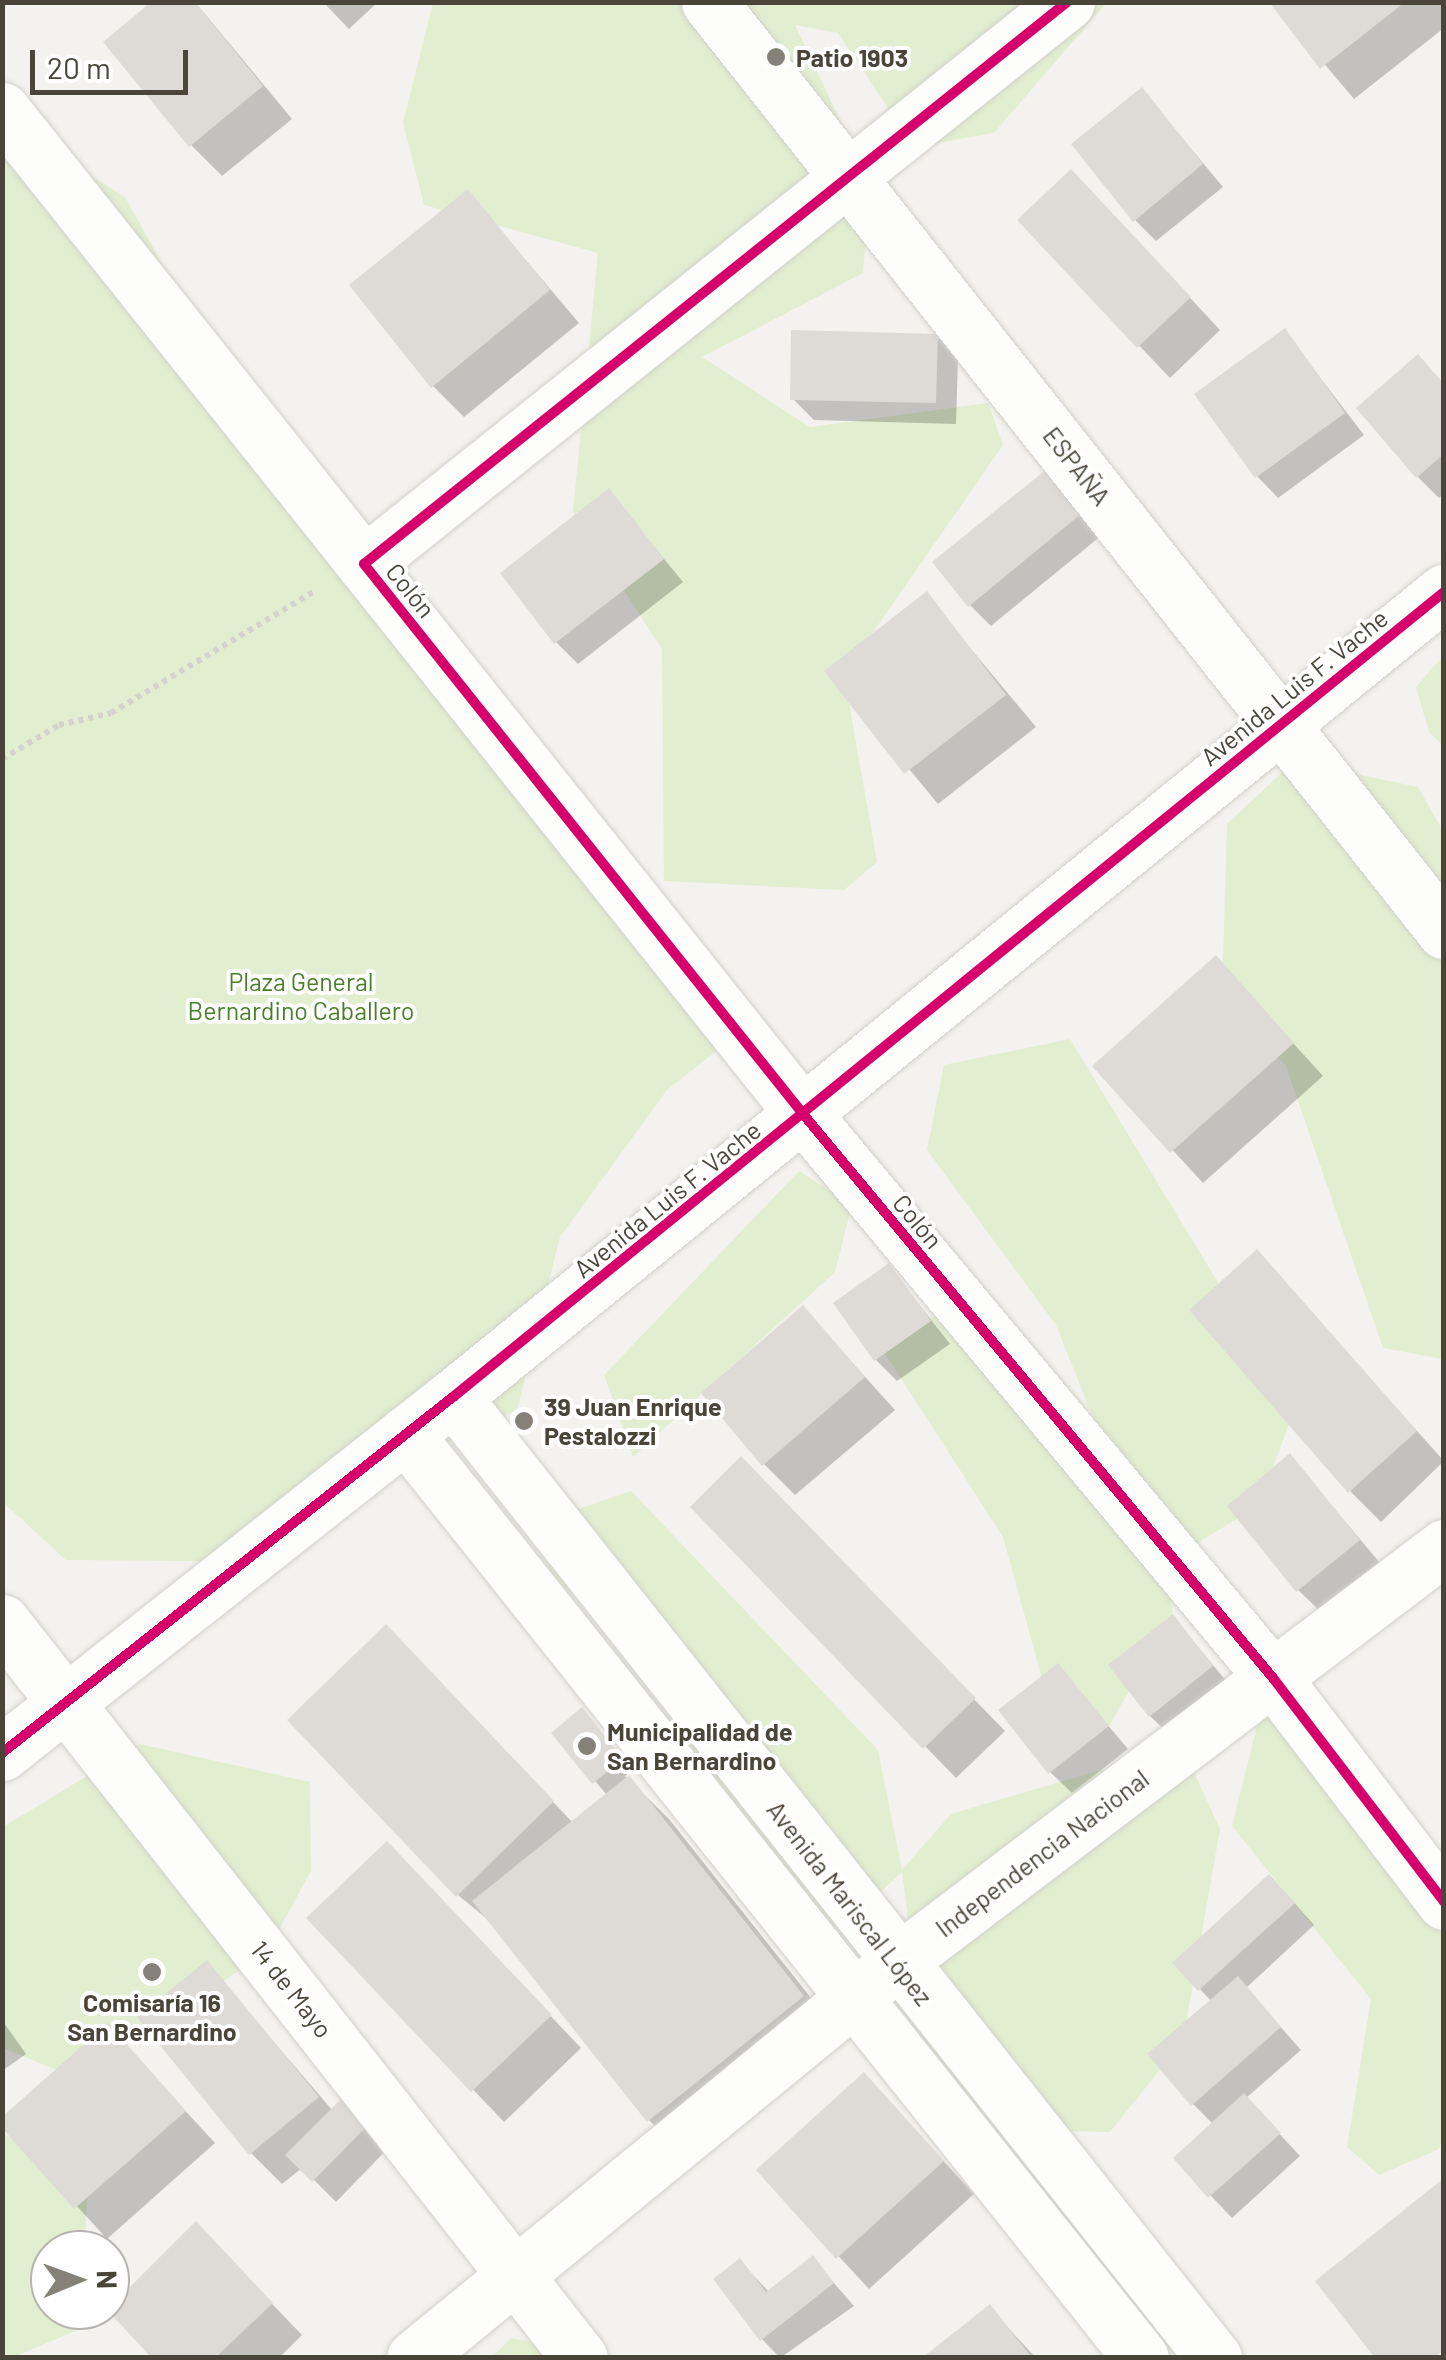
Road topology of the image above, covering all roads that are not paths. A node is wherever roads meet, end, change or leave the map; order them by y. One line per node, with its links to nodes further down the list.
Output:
1 (709, 2): 4 (street, ESPAÑA)
2 (1066, 2): 4 (street)
3 (2, 110): 5 (street, Colón)
4 (848, 177): 5 (street); 7 (street, ESPAÑA)
5 (364, 564): 9 (street, Colón)
6 (1444, 592): 7 (street, Avenida Luis F. Vache)
7 (1280, 723): 8 (street, ESPAÑA); 9 (street, Avenida Luis F. Vache)
8 (1444, 930)
9 (803, 1114): 10 (street, Avenida Luis F. Vache); 14 (street, Colón)
10 (453, 1397): 11 (street, Avenida Luis F. Vache); 18 (street, Avenida Mariscal López)
11 (405, 1434): 15 (street, Avenida Luis F. Vache); 19 (street)
12 (1444, 1547): 14 (street, Independencia Nacional)
13 (2, 1622): 15 (street, 14 de Mayo)
14 (1272, 1678): 17 (street, Colón); 18 (street, Independencia Nacional)
15 (70, 1703): 16 (street, Avenida Luis F. Vache); 20 (street, 14 de Mayo)
16 (2, 1753)
17 (1444, 1902)
18 (896, 1964): 19 (street, Independencia Nacional); 24 (street, Avenida Mariscal López)
19 (852, 1999): 20 (street, Independencia Nacional); 23 (street)
20 (516, 2278): 21 (street, Independencia Nacional); 22 (street, 14 de Mayo)
21 (414, 2358)
22 (580, 2358)
23 (1140, 2358)
24 (1214, 2358)

